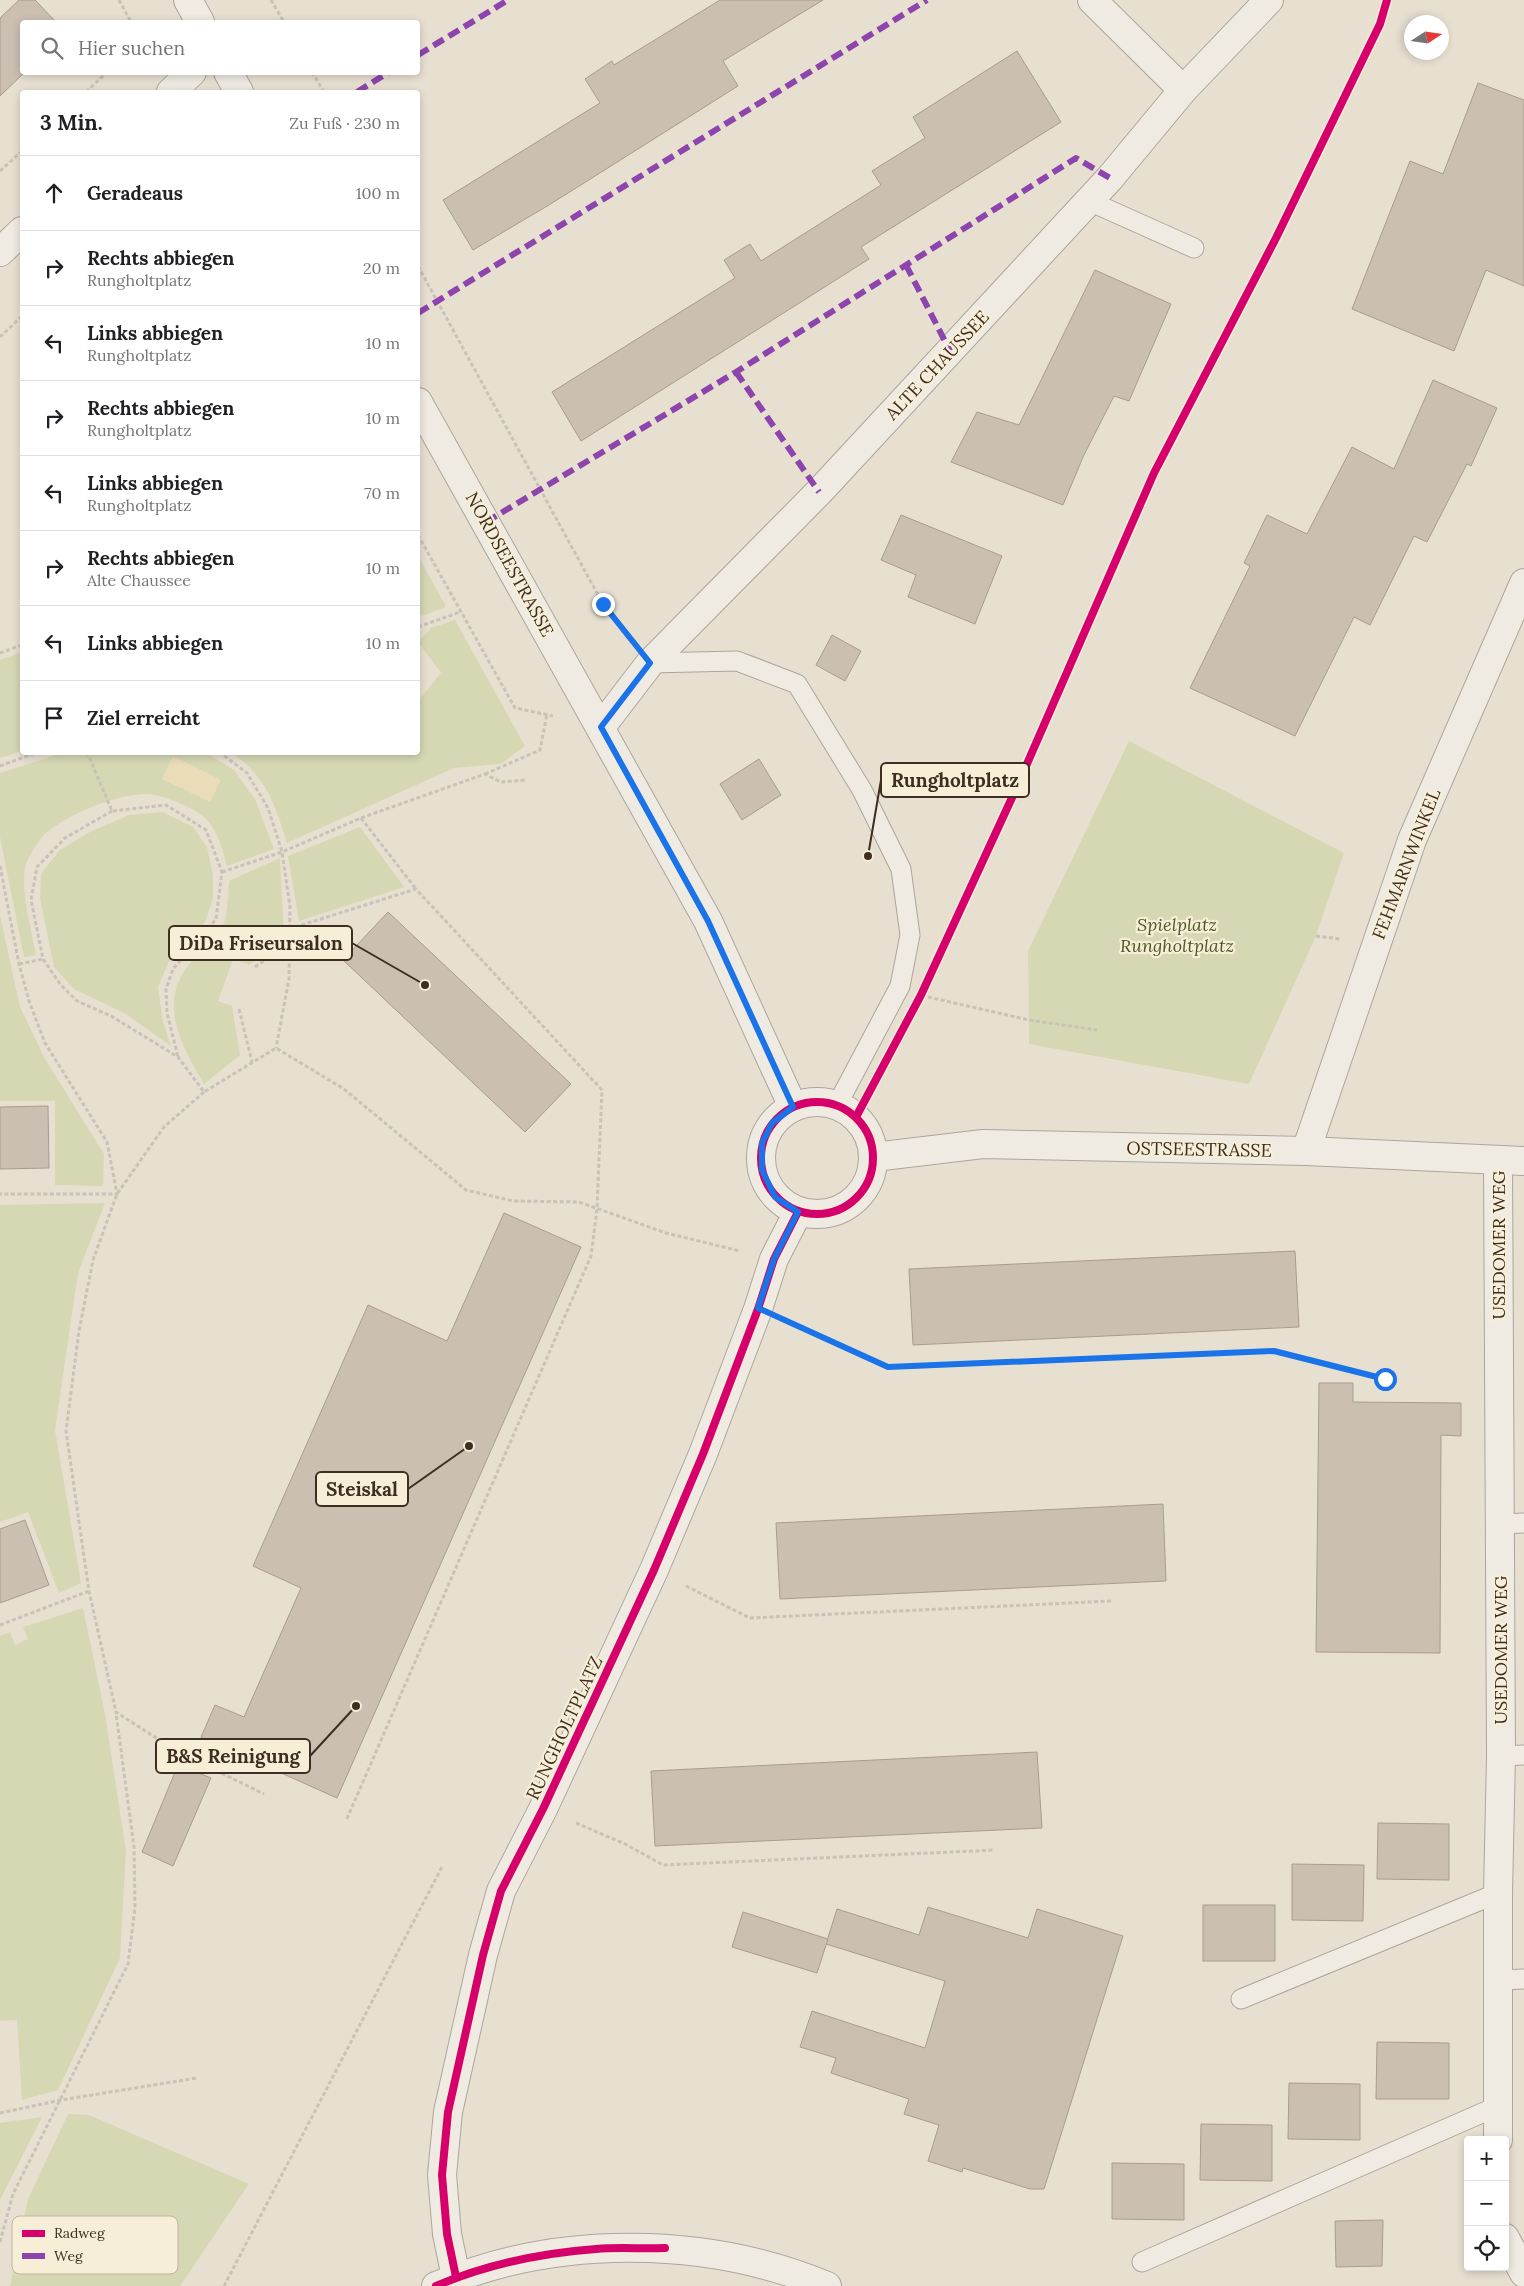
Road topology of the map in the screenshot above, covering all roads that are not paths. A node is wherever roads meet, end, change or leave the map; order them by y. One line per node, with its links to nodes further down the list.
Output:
1 (188, 0): 4 (street)
2 (1092, 0): 9 (street)
3 (1269, 0): 9 (street, ALTE CHAUSSEE)
4 (199, 20)
5 (189, 75): 7 (street)
6 (230, 75): 8 (street)
7 (173, 90)
8 (238, 90)
9 (1184, 90): 10 (street, ALTE CHAUSSEE)
10 (1089, 201): 12 (lane); 16 (street, ALTE CHAUSSEE)
11 (20, 233): 13 (street)
12 (1194, 248)
13 (0, 252)
14 (420, 406): 17 (street, NORDSEESTRASSE)
15 (1524, 583): 20 (street, FEHMARNWINKEL)
16 (650, 663): 17 (street, ALTE CHAUSSEE); 18 (lane)
17 (601, 727): 19 (street)
18 (837, 1105): 19 (street); 21 (street)
19 (793, 1107): 23 (street)
20 (1306, 1151): 21 (street, OSTSEESTRASSE); 22 (street, OSTSEESTRASSE)
21 (874, 1158): 23 (street)
22 (1511, 1161): 24 (street, USEDOMER WEG)
23 (798, 1212): 34 (street, RUNGHOLTPLATZ)
24 (1512, 1524): 25 (street, USEDOMER WEG)
25 (1513, 1756): 26 (street, USEDOMER WEG)
26 (1498, 1893): 27 (street, USEDOMER WEG); 28 (lane)
27 (1511, 1980): 29 (street, USEDOMER WEG)
28 (1241, 1999)
29 (1498, 2106): 30 (street, USEDOMER WEG); 32 (lane)
30 (1498, 2136)
31 (1509, 2245): 33 (street)
32 (1142, 2262)
33 (1524, 2273)
34 (446, 2282): 35 (street)
35 (827, 2286)

